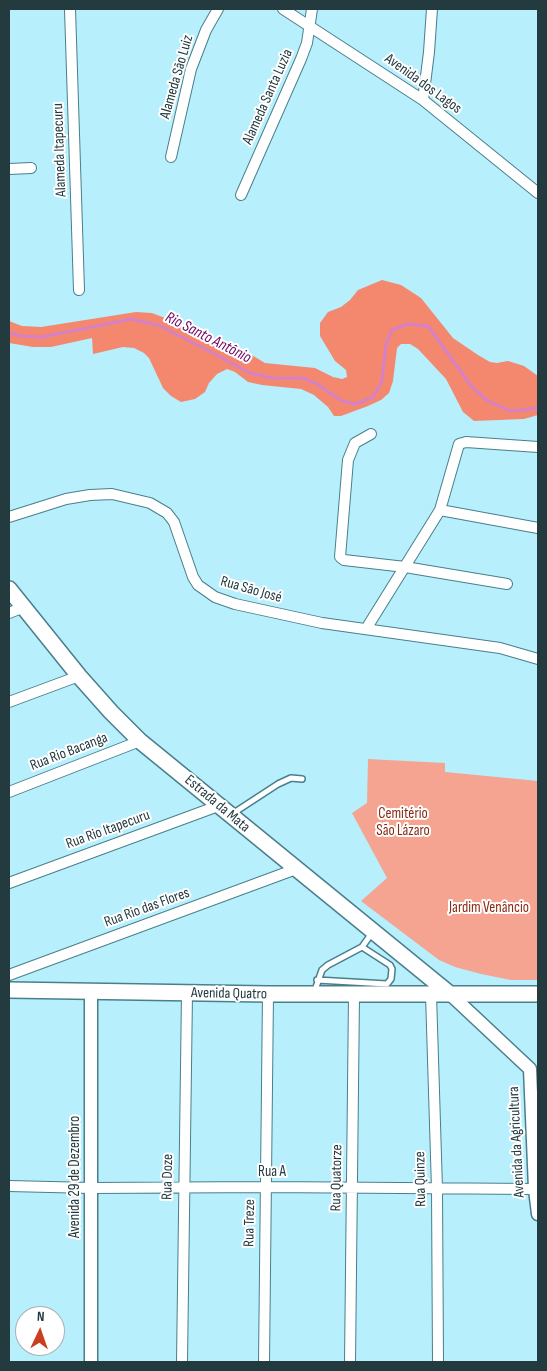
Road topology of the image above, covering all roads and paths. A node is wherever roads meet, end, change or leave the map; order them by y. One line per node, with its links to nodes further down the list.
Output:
1 (70, 9): 13 (street, Alameda Itapecuru)
2 (218, 9): 8 (street, Alameda São Luiz)
3 (283, 9): 6 (street, Avenida dos Lagos)
4 (312, 9): 6 (street, Alameda Santa Luzia)
5 (432, 9): 7 (street)
6 (311, 26): 7 (street, Avenida dos Lagos); 12 (street, Alameda Santa Luzia)
7 (423, 100): 11 (street, Avenida dos Lagos)
8 (171, 157)
9 (31, 168): 10 (street)
10 (9, 169)
11 (538, 193)
12 (241, 196)
13 (79, 290)
14 (371, 434): 19 (street)
15 (538, 447): 16 (street)
16 (440, 510): 18 (street); 19 (street)
17 (9, 517): 24 (street, Rua São José)
18 (538, 528)
19 (405, 567): 20 (street); 24 (street)
20 (507, 584)
21 (9, 589): 22 (main road, Estrada da Mata)
22 (24, 608): 23 (street); 26 (main road, Estrada da Mata)
23 (9, 613)
24 (366, 629): 25 (street, Rua São José)
25 (538, 659)
26 (79, 676): 27 (street); 28 (main road, Estrada da Mata)
27 (9, 702)
28 (140, 741): 30 (street, Rua Rio Bacanga); 31 (main road, Estrada da Mata)
29 (302, 779): 31 (lane)
30 (9, 792)
31 (224, 810): 32 (main road, Estrada da Mata); 33 (street, Rua Rio Itapecuru)
32 (296, 869): 34 (main road, Estrada da Mata); 36 (street, Rua Rio das Flores)
33 (9, 883)
34 (373, 932): 35 (lane); 43 (main road, Estrada da Mata)
35 (362, 947): 37 (lane); 37 (lane)
36 (9, 975)
37 (315, 987): 41 (main road, Avenida Quatro); 45 (main road, Avenida Quatro)
38 (9, 990): 39 (main road, Avenida Quatro)
39 (91, 992): 40 (main road, Avenida Quatro); 50 (street, Avenida 29 de Dezembro)
40 (187, 993): 41 (main road, Avenida Quatro); 51 (street, Rua Doze)
41 (268, 994): 48 (street, Rua Treze)
42 (431, 994): 43 (main road, Avenida Quatro); 45 (main road, Avenida Quatro); 52 (street, Rua Quinze)
43 (450, 994): 44 (main road, Avenida Quatro); 46 (street)
44 (538, 994)
45 (354, 995): 49 (street, Rua Quatorze)
46 (534, 1072): 53 (street, Avenida da Agricultura)
47 (9, 1186): 50 (street, Rua A)
48 (266, 1187): 49 (street, Rua A); 51 (street, Rua A); 57 (street, Rua Treze)
49 (352, 1187): 52 (street, Rua A); 58 (street, Rua Quatorze)
50 (91, 1188): 51 (street, Rua A); 55 (street, Avenida 29 de Dezembro)
51 (183, 1188): 56 (street, Rua Doze)
52 (437, 1189): 53 (street, Rua A); 59 (street, Rua Quinze)
53 (536, 1189): 54 (street, Avenida da Agricultura)
54 (538, 1214)
55 (91, 1362)
56 (182, 1362)
57 (264, 1362)
58 (350, 1362)
59 (438, 1362)

